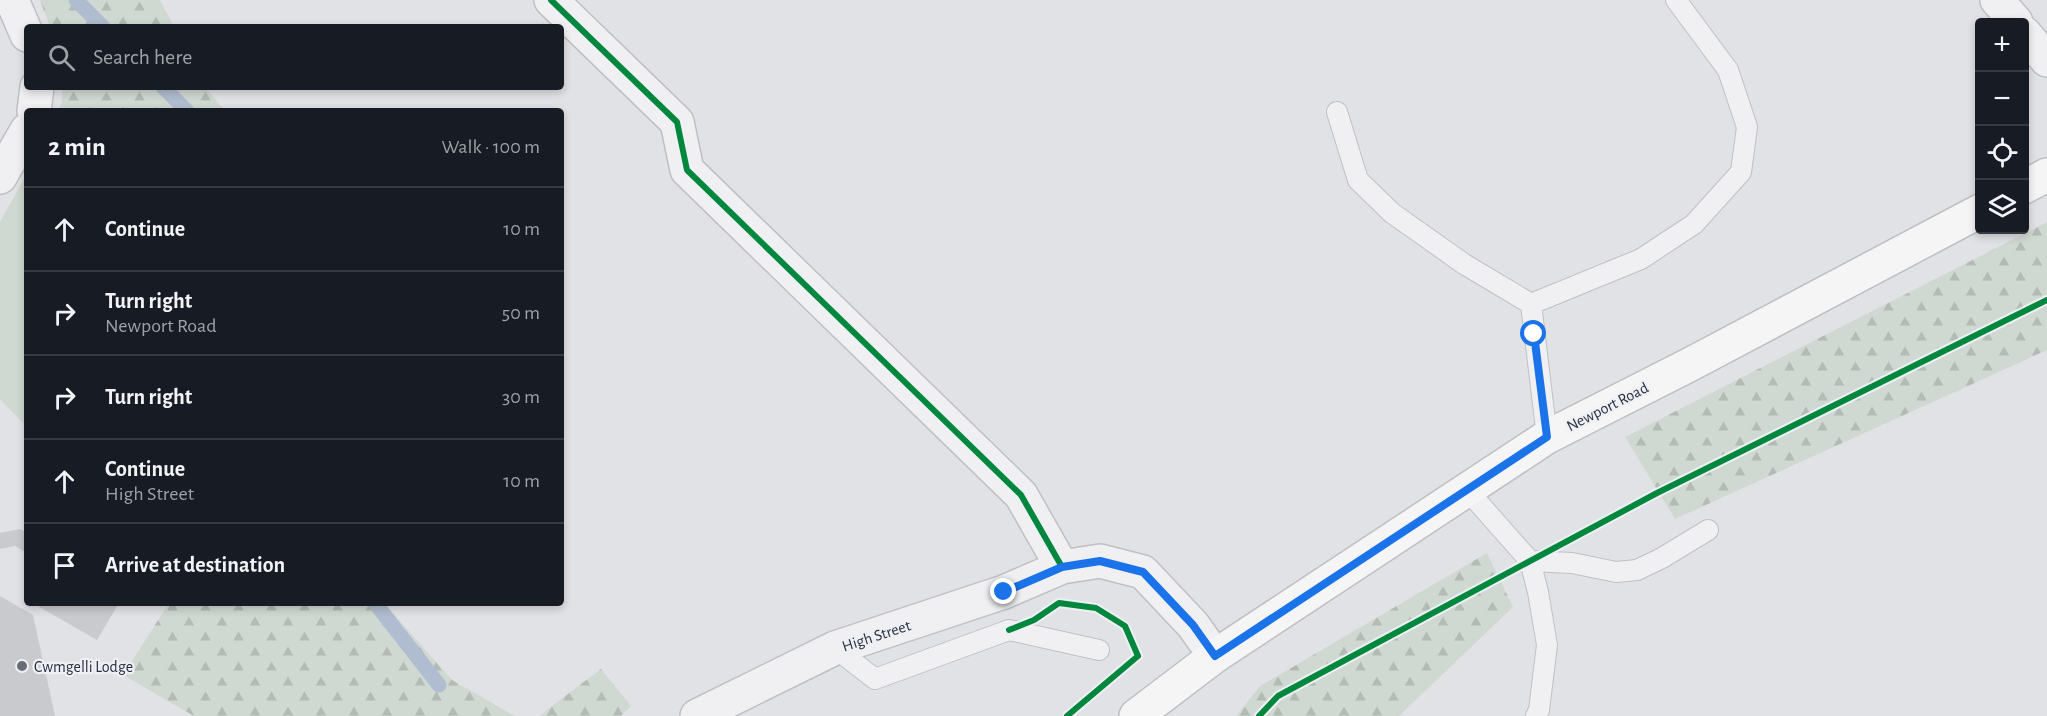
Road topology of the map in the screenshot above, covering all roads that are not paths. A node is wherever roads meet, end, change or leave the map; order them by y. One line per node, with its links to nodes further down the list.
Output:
1 (12, 0): 6 (street)
2 (551, 0): 22 (street)
3 (1676, 0): 17 (lane)
4 (1997, 0): 5 (street)
5 (2013, 18)
6 (24, 28)
7 (2029, 38): 8 (street)
8 (2047, 60)
9 (36, 90): 10 (street)
10 (34, 108)
11 (1337, 112): 17 (lane)
12 (24, 135): 14 (street)
13 (2047, 176): 15 (main road)
14 (0, 177)
15 (2029, 185)
16 (1975, 214): 18 (main road, Newport Road)
17 (1531, 304): 18 (lane)
18 (1547, 437): 19 (main road, Newport Road)
19 (1468, 490): 21 (lane); 25 (main road, Newport Road)
20 (1708, 530): 21 (lane)
21 (1530, 561): 28 (lane)
22 (1062, 567): 23 (street, High Street); 25 (street, High Street)
23 (835, 648): 24 (lane); 26 (street, High Street)
24 (1099, 650)
25 (1215, 656): 27 (main road, Newport Road)
26 (697, 716)
27 (1136, 716)
28 (1536, 716)

